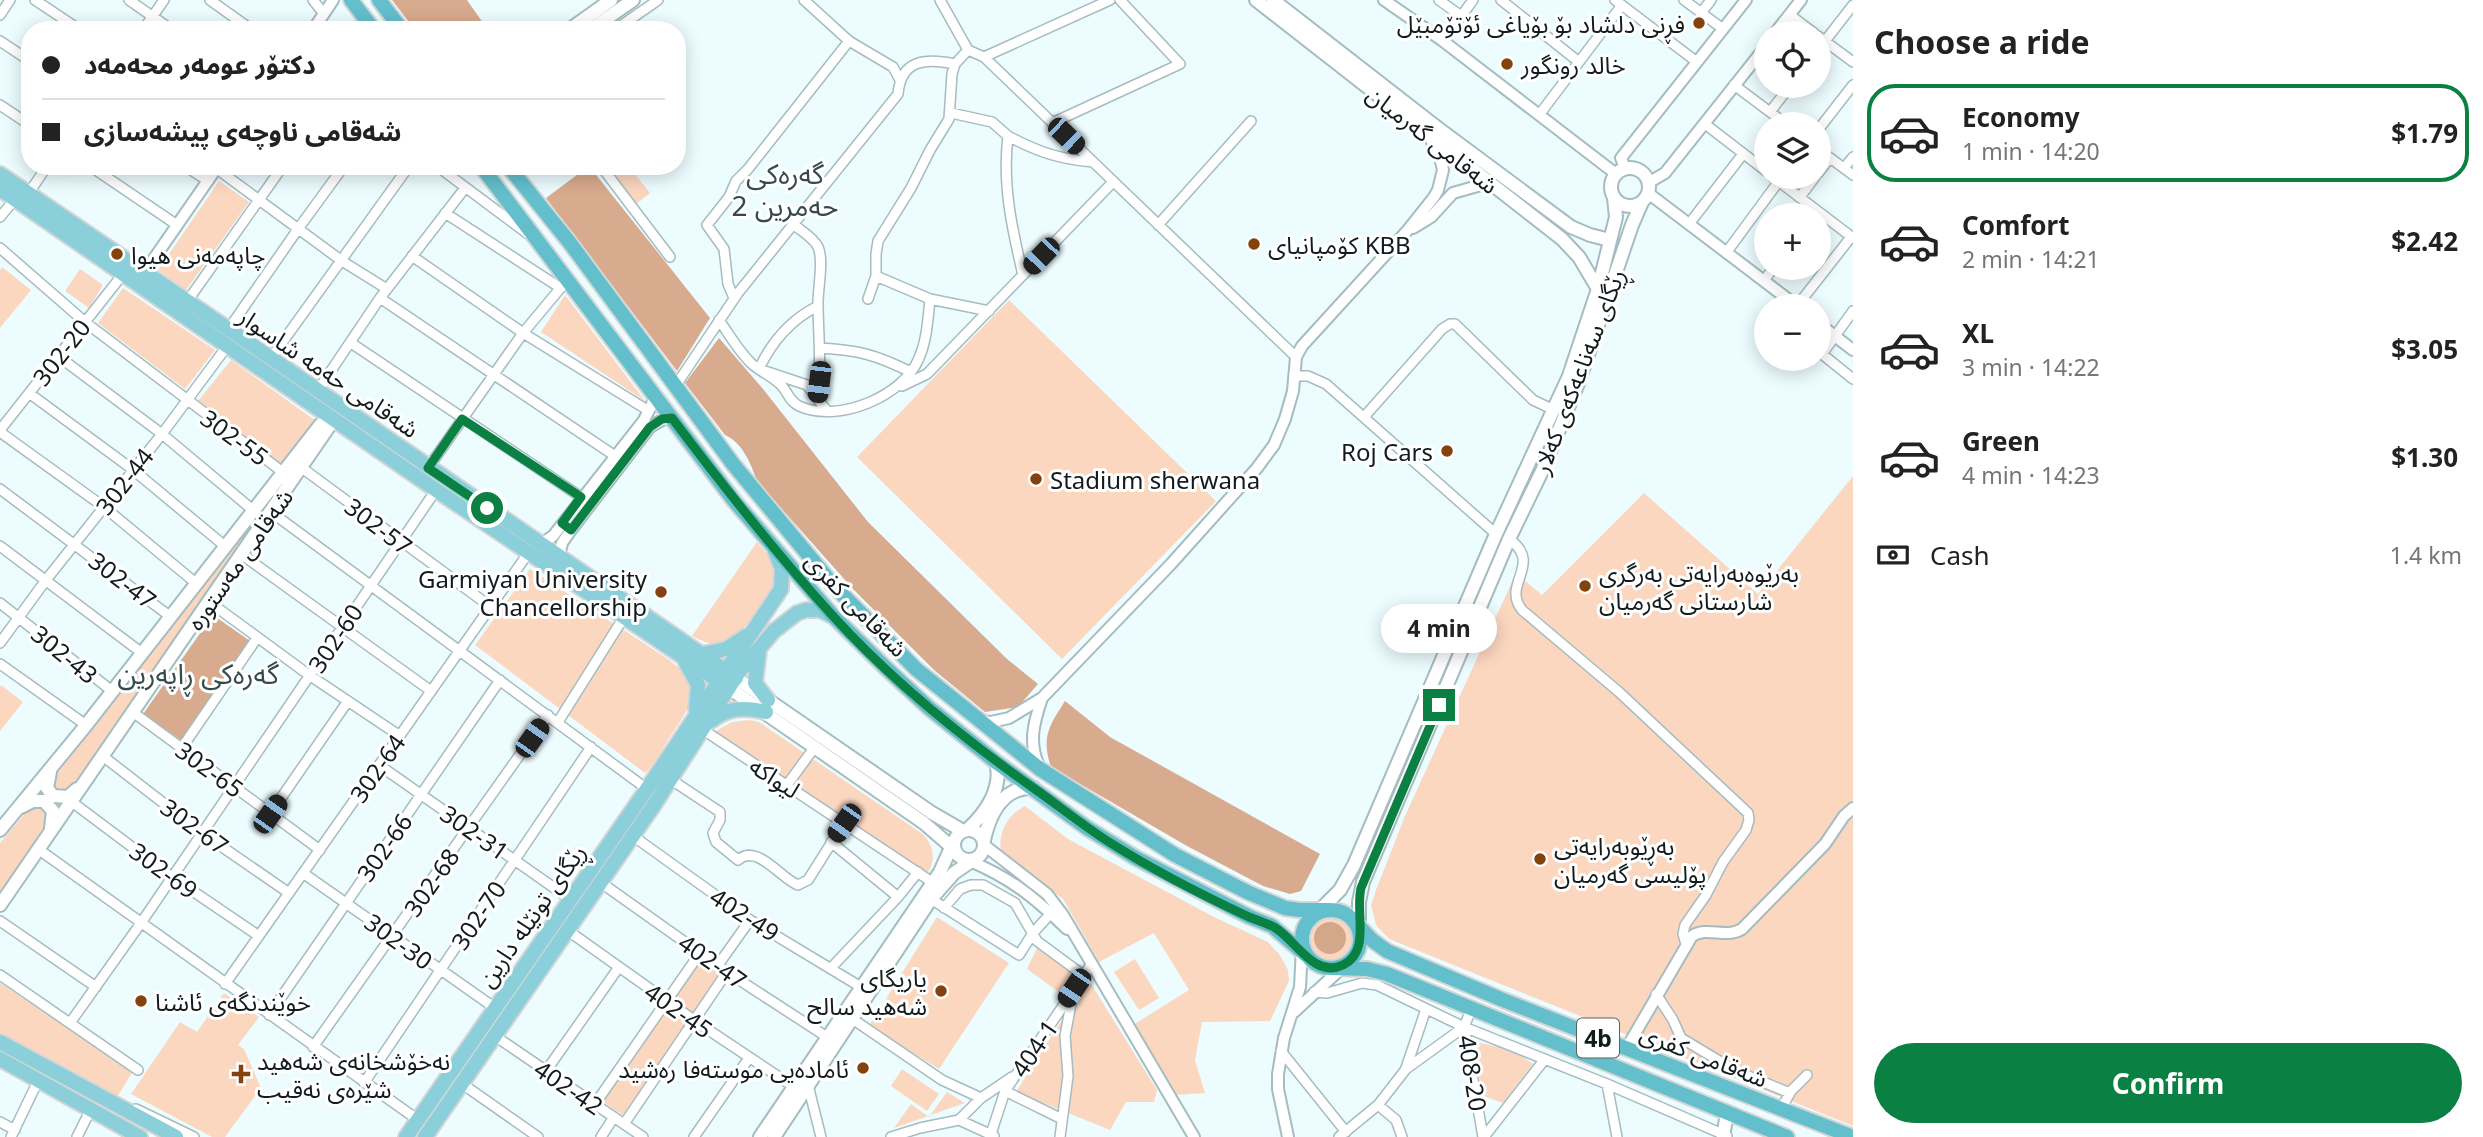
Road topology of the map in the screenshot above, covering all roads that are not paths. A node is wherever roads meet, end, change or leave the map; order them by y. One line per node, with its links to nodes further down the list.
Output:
1 (10, 0): 32 (street)
2 (36, 0): 36 (street)
3 (129, 0): 34 (street)
4 (164, 0): 34 (street)
5 (210, 0): 39 (street)
6 (313, 0): 30 (street)
7 (333, 0): 30 (street)
8 (351, 0): 41 (highway)
9 (379, 0): 42 (highway)
10 (611, 0): 43 (main road)
11 (633, 0): 44 (main road)
12 (657, 0): 45 (street)
13 (804, 0): 51 (street)
14 (940, 0): 54 (street)
15 (1110, 0): 28 (street)
16 (1120, 0): 74 (street)
17 (1256, 0): 62 (main road, شەقامی گەرمیان)
18 (1384, 0): 52 (street)
19 (1439, 0): 35 (street)
20 (1474, 0): 35 (street)
21 (1684, 0): 31 (street)
22 (1711, 0): 31 (street)
23 (1746, 0): 49 (street)
24 (1801, 0): 33 (street)
25 (1280, 2): 62 (main road, شەقامی گەرمیان)
26 (1508, 2): 58 (street)
27 (1618, 2): 58 (street); 59 (street)
28 (1086, 5): 56 (street)
29 (1853, 5): 48 (street)
30 (324, 13): 40 (street)
31 (1701, 13): 49 (street)
32 (0, 15)
33 (1790, 15): 46 (street); 47 (street)
34 (153, 16): 37 (street); 38 (street)
35 (1461, 16): 52 (street)
36 (67, 21)
37 (149, 21)
38 (160, 21)
39 (239, 21)
40 (319, 21)
41 (367, 21)
42 (395, 21)
43 (582, 21)
44 (603, 21)
45 (628, 21)
46 (1785, 21)
47 (1798, 21)
48 (1831, 26)
49 (1723, 29): 59 (street)
50 (0, 41): 55 (street)
51 (849, 41): 63 (street); 143 (street)
52 (1443, 41): 71 (street)
53 (1831, 46): 60 (street)
54 (968, 50): 56 (street); 61 (street)
55 (21, 55)
56 (984, 57): 74 (street)
57 (1754, 61): 64 (street)
58 (1579, 62): 71 (street)
59 (1697, 62): 84 (street)
60 (1853, 62)
61 (955, 64): 63 (street); 69 (street)
62 (1355, 70): 77 (main road, شەقامی گەرمیان); 115 (main road, شەقامی گەرمیان)
63 (900, 80): 120 (street)
64 (1734, 85): 68 (street); 75 (street)
65 (1853, 85): 70 (street)
66 (1781, 98): 68 (street)
67 (0, 105): 72 (street)
68 (1770, 112)
69 (951, 113): 76 (street); 136 (street)
70 (1831, 113)
71 (1539, 115): 84 (street)
72 (21, 119)
73 (1251, 121): 121 (street)
74 (1052, 122): 81 (street)
75 (1705, 124): 78 (street); 108 (street)
76 (1008, 136): 81 (street); 135 (street)
77 (1429, 136): 102 (main road, شەقامی گەرمیان); 124 (street)
78 (1743, 154): 82 (street); 118 (street)
79 (1853, 158): 83 (street)
80 (1831, 159): 83 (street)
81 (1093, 162): 100 (street)
82 (1754, 162)
83 (1844, 169): 98 (street)
84 (1620, 171): 108 (main road); 110 (main road)
85 (0, 174): 107 (main road, شەقامی حەمە شاسوار)
86 (41, 175): 107 (street)
87 (103, 175): 119 (street)
88 (199, 175): 99 (street)
89 (212, 175): 99 (street)
90 (227, 175): 112 (street)
91 (277, 175): 112 (street)
92 (337, 175): 123 (street, 302-44)
93 (403, 175): 132 (street)
94 (448, 175): 101 (street)
95 (488, 175): 127 (highway, شەقامی کفری)
96 (515, 175): 168 (highway, شەقامی کفری)
97 (608, 175): 131 (street)
98 (1853, 175)
99 (208, 181): 119 (street)
100 (1113, 182): 121 (street); 135 (street)
101 (465, 188): 114 (street); 127 (street)
102 (1495, 188): 122 (main road, شەقامی گەرمیان); 124 (street)
103 (0, 189): 111 (main road, شەقامی حەمە شاسوار)
104 (1769, 189): 129 (street)
105 (1789, 189): 109 (street)
106 (1806, 189): 109 (street)
107 (29, 193): 133 (main road, شەقامی حەمە شاسوار)
108 (1646, 193): 110 (main road); 118 (street); 200 (main road, ڕێگای سەناعەکەی کەلار)
109 (1800, 197): 113 (street)
110 (1614, 198): 126 (main road, ڕێگای سەناعەکەی کەلار)
111 (15, 199): 116 (street); 134 (main road, شەقامی حەمە شاسوار)
112 (260, 201): 123 (street); 147 (street)
113 (1806, 203)
114 (445, 213): 130 (street); 138 (street)
115 (1553, 213): 122 (main road); 126 (main road, شەقامی گەرمیان)
116 (0, 217)
117 (1831, 223): 125 (street)
118 (1689, 224): 129 (street)
119 (177, 225): 133 (street)
120 (793, 225): 143 (street); 148 (street)
121 (1158, 225): 161 (street)
122 (1544, 225): 140 (main road, شەقامی گەرمیان)
123 (298, 229): 132 (street); 156 (street, 302-44)
124 (1407, 231): 161 (street)
125 (1852, 237): 142 (street)
126 (1610, 240): 140 (main road, ڕێگای سەناعەکەی کەلار)
127 (541, 243): 138 (highway, شەقامی کفری)
128 (0, 248): 152 (street, 302-55)
129 (1726, 253): 137 (street)
130 (412, 256): 139 (street); 153 (street)
131 (670, 257)
132 (342, 261): 139 (street); 162 (street)
133 (144, 273): 147 (main road, شەقامی حەمە شاسوار)
134 (123, 274): 152 (street, 302-20); 156 (main road, شەقامی حەمە شاسوار)
135 (1023, 275): 149 (street)
136 (876, 276): 145 (street); 146 (street)
137 (1764, 281): 141 (street)
138 (564, 283): 153 (street); 172 (highway, شەقامی کفری)
139 (387, 289): 144 (street)
140 (1598, 289): 175 (main road, ڕێگای سەناعەکەی کەلار)
141 (1781, 294)
142 (1807, 294)
143 (734, 298): 151 (street)
144 (380, 299): 157 (street); 165 (street)
145 (868, 299)
146 (930, 299): 149 (street); 164 (street)
147 (187, 303): 156 (main road, شەقامی حەمە شاسوار)
148 (818, 306): 158 (street); 163 (street)
149 (989, 311): 169 (street)
150 (1853, 311): 155 (street)
151 (719, 320): 163 (street); 168 (street)
152 (85, 322): 160 (street, 302-20); 174 (street, 302-55)
153 (523, 333): 165 (street); 181 (street)
154 (1831, 333): 155 (street)
155 (1835, 336): 159 (street); 167 (street)
156 (228, 337): 162 (main road, شەقامی حەمە شاسوار); 174 (street, 302-44); 178 (main road, شەقامی حەمە شاسوار)
157 (351, 343): 170 (street); 180 (street)
158 (820, 348): 164 (street); 173 (street)
159 (1853, 351)
160 (58, 356): 171 (street, 302-20); 183 (street)
161 (1296, 357): 166 (street)
162 (271, 358): 170 (main road, شەقامی حەمە شاسوار)
163 (759, 369): 173 (street); 176 (street)
164 (911, 372): 169 (street)
165 (493, 376): 180 (street); 185 (street)
166 (1294, 376): 177 (street); 234 (street)
167 (1853, 379)
168 (676, 385): 186 (highway, شەقامی کفری)
169 (900, 386): 176 (street)
170 (318, 390): 188 (main road, شەقامی حەمە شاسوار)
171 (29, 393): 182 (street, 302-20); 189 (street)
172 (656, 396): 179 (highway, شەقامی کفری); 181 (street)
173 (818, 396): 176 (street)
174 (186, 401): 183 (street, 302-44); 190 (street, 302-55)
175 (1554, 410): 177 (street); 199 (main road, ڕێگای سەناعەکەی کەلار)
176 (827, 411)
177 (1364, 417): 199 (street)
178 (331, 418): 184 (main road, شەقامی مەستورە); 193 (main road, شەقامی حەمە شاسوار)
179 (672, 418): 181 (street); 191 (highway, شەقامی کفری)
180 (462, 419): 188 (street); 194 (street)
181 (648, 419): 185 (street); 198 (street)
182 (0, 431): 195 (street)
183 (162, 434): 189 (street, 302-44); 196 (street)
184 (314, 443): 187 (main road, شەقامی مەستورە); 190 (main road, شەقامی مەستورە)
185 (615, 456): 194 (street)
186 (733, 464): 191 (highway); 239 (highway, شەقامی کفری)
187 (302, 468): 197 (main road, شەقامی مەستورە); 201 (street, 302-57)
188 (428, 468): 203 (main road, شەقامی حەمە شاسوار)
189 (132, 469): 195 (street, 302-44); 205 (street)
190 (284, 473): 196 (main road, شەقامی مەستورە)
191 (717, 478): 206 (highway, شەقامی کفری)
192 (0, 489): 202 (street, 302-47)
193 (436, 490): 201 (street, 302-60); 203 (main road, شەقامی حەمە شاسوار)
194 (581, 497): 198 (street)
195 (104, 507): 202 (street, 302-44); 210 (street)
196 (254, 511): 205 (main road, شەقامی مەستورە)
197 (271, 512): 207 (main road, شەقامی مەستورە); 211 (street)
198 (567, 526): 203 (street); 208 (street)
199 (1496, 534): 200 (main road); 291 (main road, ڕێگای سەناعەکەی کەلار)
200 (1509, 539): 296 (main road, ڕێگای سەناعەکەی کەلار); 302 (street)
201 (401, 542): 211 (street, 302-60); 214 (street, 302-57)
202 (75, 544): 209 (street, 302-44); 216 (street, 302-47)
203 (529, 544): 208 (main road, شەقامی حەمە شاسوار); 214 (street, 302-64); 217 (main road, شەقامی حەمە شاسوار)
204 (0, 546): 209 (street)
205 (226, 547): 210 (main road, شەقامی مەستورە)
206 (775, 551): 218 (highway, شەقامی کفری); 220 (main road)
207 (241, 554): 212 (main road, شەقامی مەستورە); 219 (street)
208 (559, 556): 226 (main road, شەقامی حەمە شاسوار)
209 (46, 580): 215 (street, 302-44); 225 (street)
210 (197, 584): 216 (main road, شەقامی مەستورە)
211 (371, 585): 219 (street, 302-60); 224 (street)
212 (208, 601): 221 (street); 237 (main road, شەقامی مەستورە)
213 (0, 603): 215 (street)
214 (491, 607): 224 (street, 302-64)
215 (19, 617): 222 (street, 302-44); 232 (street, 302-43)
216 (171, 617): 225 (main road, شەقامی مەستورە)
217 (624, 617): 227 (main road, شەقامی حەمە شاسوار); 240 (street)
218 (834, 617): 223 (main road); 248 (highway, شەقامی کفری)
219 (342, 627): 229 (street, 302-60); 233 (street)
220 (753, 631): 226 (main road); 231 (main road)
221 (257, 638): 229 (street); 245 (street)
222 (0, 643)
223 (760, 646): 231 (main road); 236 (main road)
224 (461, 650): 230 (street); 233 (street, 302-64)
225 (142, 653): 232 (main road, شەقامی مەستورە)
226 (702, 654): 231 (main road, شەقامی حەمە شاسوار)
227 (678, 655): 231 (main road, شەقامی حەمە شاسوار); 241 (main road)
228 (0, 664): 242 (street)
229 (309, 675): 235 (street); 255 (street, 302-60)
230 (500, 680): 238 (street); 258 (street, 302-66)
231 (727, 680): 236 (main road); 241 (main road)
232 (112, 691): 242 (main road, شەقامی مەستورە)
233 (431, 691): 243 (street, 302-64)
234 (1042, 698): 239 (street); 251 (street)
235 (348, 701): 243 (street); 262 (street)
236 (767, 706): 241 (main road); 246 (main road); 270 (main road)
237 (134, 713): 245 (street, 302-65); 247 (main road, شەقامی مەستورە)
238 (548, 715): 240 (street); 265 (street, 302-68)
239 (979, 721): 251 (highway, شەقامی کفری)
240 (558, 722): 244 (street)
241 (698, 724): 252 (main road); 254 (street, لیواکە); 257 (main road, ڕێگای تونێلە دارین)
242 (86, 725): 250 (main road, شەقامی مەستورە)
243 (400, 736): 249 (street, 302-64)
244 (591, 747): 257 (street); 275 (street, 302-70)
245 (181, 748): 255 (street, 302-65)
246 (814, 748): 254 (street); 266 (main road)
247 (104, 757): 253 (main road, شەقامی مەستورە); 268 (street, 302-67)
248 (996, 762): 256 (highway, شەقامی کفری); 270 (main road)
249 (379, 765): 258 (street, 302-31); 274 (street, 302-64)
250 (52, 768): 253 (main road); 261 (main road, شەقامی مەستورە)
251 (1040, 769): 291 (highway, شەقامی کفری)
252 (670, 779): 269 (main road); 271 (street)
253 (87, 780): 259 (main road, شەقامی مەستورە)
254 (787, 785): 264 (street, لیواکە)
255 (233, 786): 262 (street, 302-65); 268 (street, 302-60)
256 (1034, 788): 272 (main road); 303 (highway, شەقامی کفری)
257 (647, 789): 286 (main road, ڕێگای تونێلە دارین)
258 (420, 794): 265 (street, 302-31); 288 (street, 302-66)
259 (72, 802): 267 (main road, شەقامی مەستورە); 280 (street, 302-69)
260 (1853, 808): 302 (street)
261 (17, 809): 263 (main road, شەقامی مەستورە); 267 (main road)
262 (270, 814): 274 (street, 302-65)
263 (2, 823)
264 (844, 823): 271 (street); 278 (street, لیواکە)
265 (469, 828): 275 (street, 302-31); 300 (street, 302-68)
266 (930, 828): 270 (main road); 277 (main road)
267 (50, 831): 273 (main road, شەقامی مەستورە)
268 (202, 833): 280 (street, 302-60); 283 (street, 302-67)
269 (633, 836): 281 (main road); 293 (street, 402-49)
270 (958, 840): 272 (main road); 276 (main road); 277 (main road)
271 (831, 842): 284 (street)
272 (984, 842): 276 (main road); 285 (street)
273 (38, 849): 289 (main road, شەقامی مەستورە); 295 (street)
274 (320, 850): 279 (street, 302-64)
275 (515, 860): 286 (street, 302-31); 311 (street, 302-70)
276 (972, 860): 285 (street); 287 (main road)
277 (943, 867): 282 (main road)
278 (918, 872): 282 (street, لیواکە); 284 (street)
279 (303, 873): 283 (street, 302-64); 288 (street, 302-30)
280 (172, 877): 295 (street, 302-60); 299 (street, 302-69)
281 (600, 882): 297 (main road); 304 (street, 402-47)
282 (932, 883): 305 (main road)
283 (289, 893): 299 (street, 302-64)
284 (898, 897): 310 (street)
285 (1043, 898): 292 (street); 301 (street)
286 (570, 899): 322 (main road, ڕێگای تونێلە دارین)
287 (931, 899): 290 (street); 305 (main road)
288 (345, 902): 300 (street, 302-30); 326 (street, 302-66)
289 (0, 905)
290 (944, 908): 298 (street); 298 (street)
291 (1321, 911): 296 (highway); 303 (highway)
292 (1051, 913): 298 (street); 301 (street)
293 (750, 920): 306 (street); 310 (street, 402-49)
294 (0, 921): 316 (street)
295 (141, 923): 315 (street); 316 (street, 302-60)
296 (1358, 926): 309 (highway); 334 (highway, شەقامی کفری / 4b)
297 (567, 930): 308 (street, 402-45); 331 (main road)
298 (1033, 933): 314 (street)
299 (258, 936): 315 (street, 302-64)
300 (393, 936): 311 (street, 302-30); 333 (street, 302-68)
301 (1074, 936): 307 (street)
302 (1686, 943): 320 (street)
303 (1303, 950): 309 (highway); 325 (street)
304 (700, 953): 306 (street, 402-47); 321 (street)
305 (885, 960): 317 (main road); 327 (main road)
306 (718, 965): 312 (street, 402-47)
307 (1091, 965): 314 (street, 404-1); 384 (street)
308 (619, 967): 321 (street, 402-45); 341 (street)
309 (1339, 967): 319 (street); 324 (highway, شەقامی کفری / 4b)
310 (831, 968): 317 (street, 402-49)
311 (441, 971): 322 (street, 302-30); 345 (street, 302-70)
312 (727, 972): 328 (street); 332 (street, 402-47)
313 (0, 975): 329 (street)
314 (1083, 975): 318 (street, 404-1)
315 (225, 984): 326 (street)
316 (96, 986): 329 (street, 302-60)
317 (861, 987): 332 (main road)
318 (1074, 988): 342 (street, 404-1); 360 (street)
319 (1314, 992): 323 (street); 325 (street)
320 (1656, 994): 334 (street); 351 (street)
321 (667, 1001): 328 (street, 402-45); 353 (street)
322 (495, 1008): 361 (main road, ڕێگای تونێلە دارین)
323 (1426, 1009): 330 (street); 339 (street)
324 (1471, 1010): 330 (street, 408-20); 358 (highway, شەقامی کفری / 4b)
325 (1292, 1014): 336 (street)
326 (269, 1015): 333 (street)
327 (851, 1018): 348 (main road); 352 (street)
328 (695, 1021): 337 (street, 402-45); 364 (street)
329 (70, 1023): 340 (street)
330 (1464, 1027): 338 (street); 339 (street); 387 (street, 408-20)
331 (495, 1036): 341 (street, 402-42); 346 (main road)
332 (827, 1037): 349 (main road)
333 (313, 1047): 345 (street)
334 (1626, 1049): 356 (highway, شەقامی کفری / 4b)
335 (2, 1051): 344 (main road); 355 (main road)
336 (1281, 1051): 366 (street); 385 (street)
337 (749, 1058): 349 (street, 402-45); 378 (street)
338 (1545, 1059): 347 (street); 387 (street)
339 (1406, 1069): 354 (street)
340 (138, 1070)
341 (547, 1071): 353 (street, 402-42)
342 (1017, 1074): 350 (street, 404-1); 352 (street)
343 (1807, 1075): 351 (street)
344 (38, 1081): 357 (main road); 365 (street)
345 (364, 1083): 361 (street)
346 (461, 1083): 367 (main road); 375 (street)
347 (1607, 1084): 369 (street); 388 (street)
348 (808, 1085): 380 (main road); 381 (street)
349 (794, 1087): 379 (main road)
350 (1005, 1091): 360 (street); 368 (street, 404-1)
351 (1790, 1093): 356 (street)
352 (981, 1098): 362 (street)
353 (595, 1104): 359 (street, 402-42)
354 (1378, 1105): 366 (street); 386 (street)
355 (121, 1108): 372 (main road); 373 (street)
356 (1781, 1109): 390 (highway, شەقامی کفری / 4b)
357 (90, 1111): 370 (street); 371 (main road)
358 (1727, 1113): 369 (main road); 389 (highway, شەقامی کفری / 4b)
359 (614, 1117): 364 (street, 402-42); 376 (street)
360 (1062, 1119): 383 (street)
361 (418, 1120): 374 (main road, ڕێگای تونێلە دارین)
362 (959, 1120): 368 (street); 382 (street)
363 (0, 1122): 365 (street)
364 (624, 1124): 377 (street, 402-42)
365 (13, 1133)
366 (1342, 1134)
367 (428, 1136)
368 (992, 1136)
369 (1725, 1136)
370 (77, 1137)
371 (140, 1137)
372 (176, 1137)
373 (194, 1137)
374 (406, 1137)
375 (538, 1137)
376 (601, 1137)
377 (643, 1137)
378 (694, 1137)
379 (761, 1137)
380 (774, 1137)
381 (821, 1137)
382 (891, 1137)
383 (1060, 1137)
384 (1194, 1137)
385 (1288, 1137)
386 (1402, 1137)
387 (1484, 1137)
388 (1617, 1137)
389 (1787, 1137)
390 (1853, 1137)

